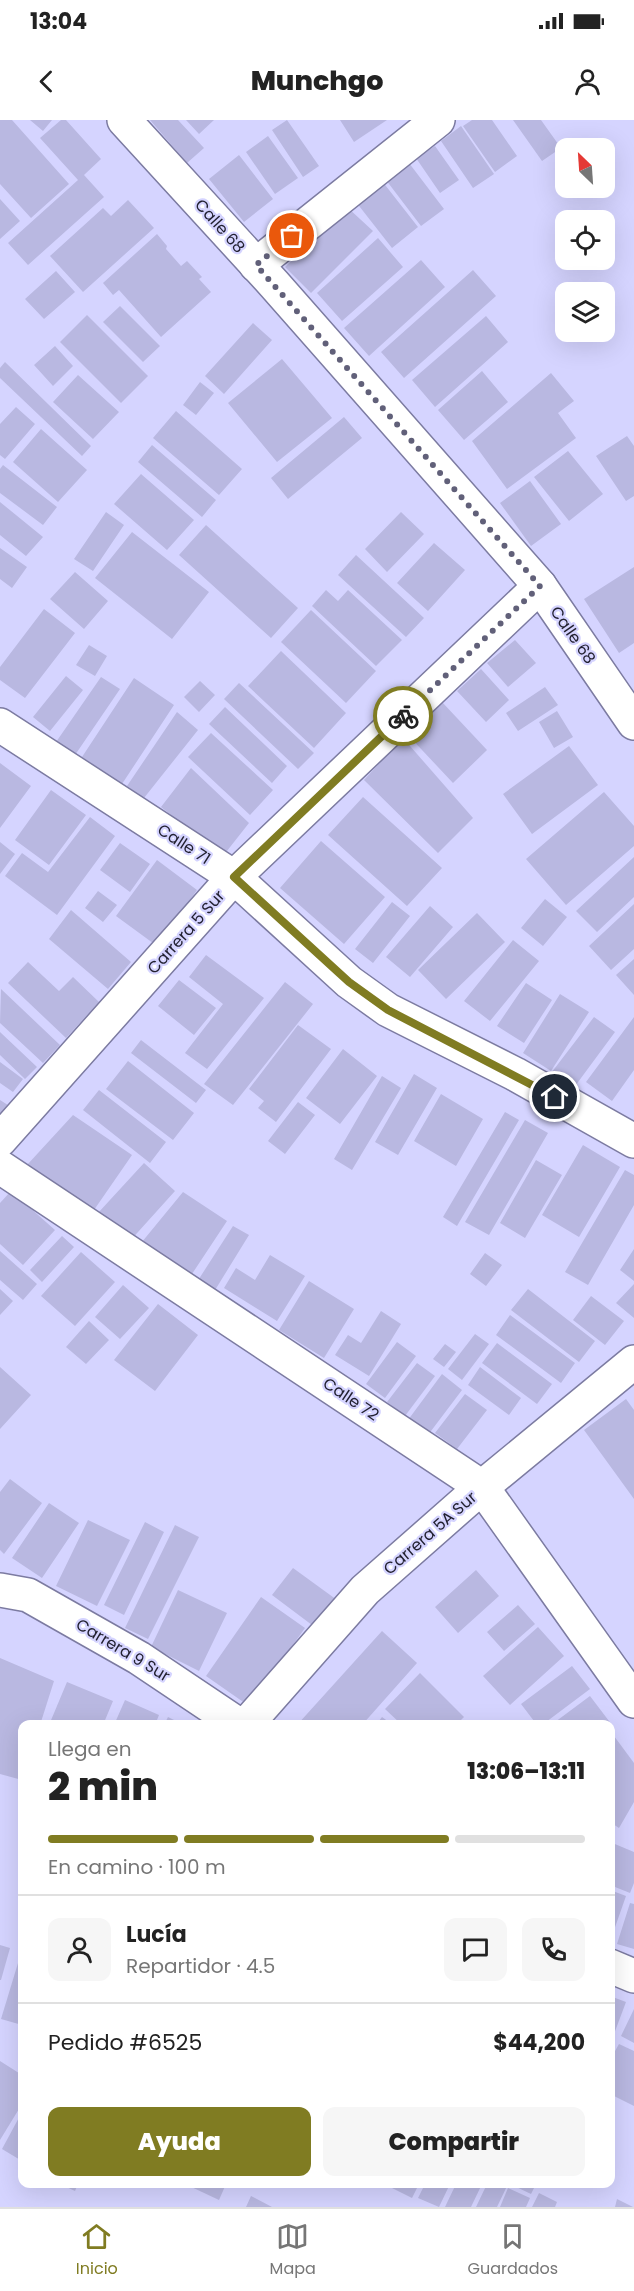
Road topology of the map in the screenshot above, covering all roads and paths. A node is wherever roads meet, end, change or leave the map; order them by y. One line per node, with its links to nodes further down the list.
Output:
1 (124, 120): 3 (street, Calle 68)
2 (438, 120): 3 (street)
3 (256, 265): 4 (street, Calle 68)
4 (540, 586): 5 (street, Calle 68); 7 (street, Carrera 5 Sur)
5 (634, 723)
6 (0, 725): 7 (street, Calle 71)
7 (234, 877): 8 (street, Carrera 5 Sur); 9 (street, Calle 71)
8 (0, 1140)
9 (634, 1141)
10 (0, 1167): 12 (street, Calle 72)
11 (634, 1362): 12 (street, Carrera 5A Sur)
12 (482, 1486): 14 (street, Calle 72); 16 (street, Carrera 5A Sur)
13 (0, 1590): 15 (street, Carrera 9 Sur)
14 (634, 1701)
15 (232, 1720)
16 (250, 1720)
17 (615, 1968): 18 (street)
18 (634, 1976)

